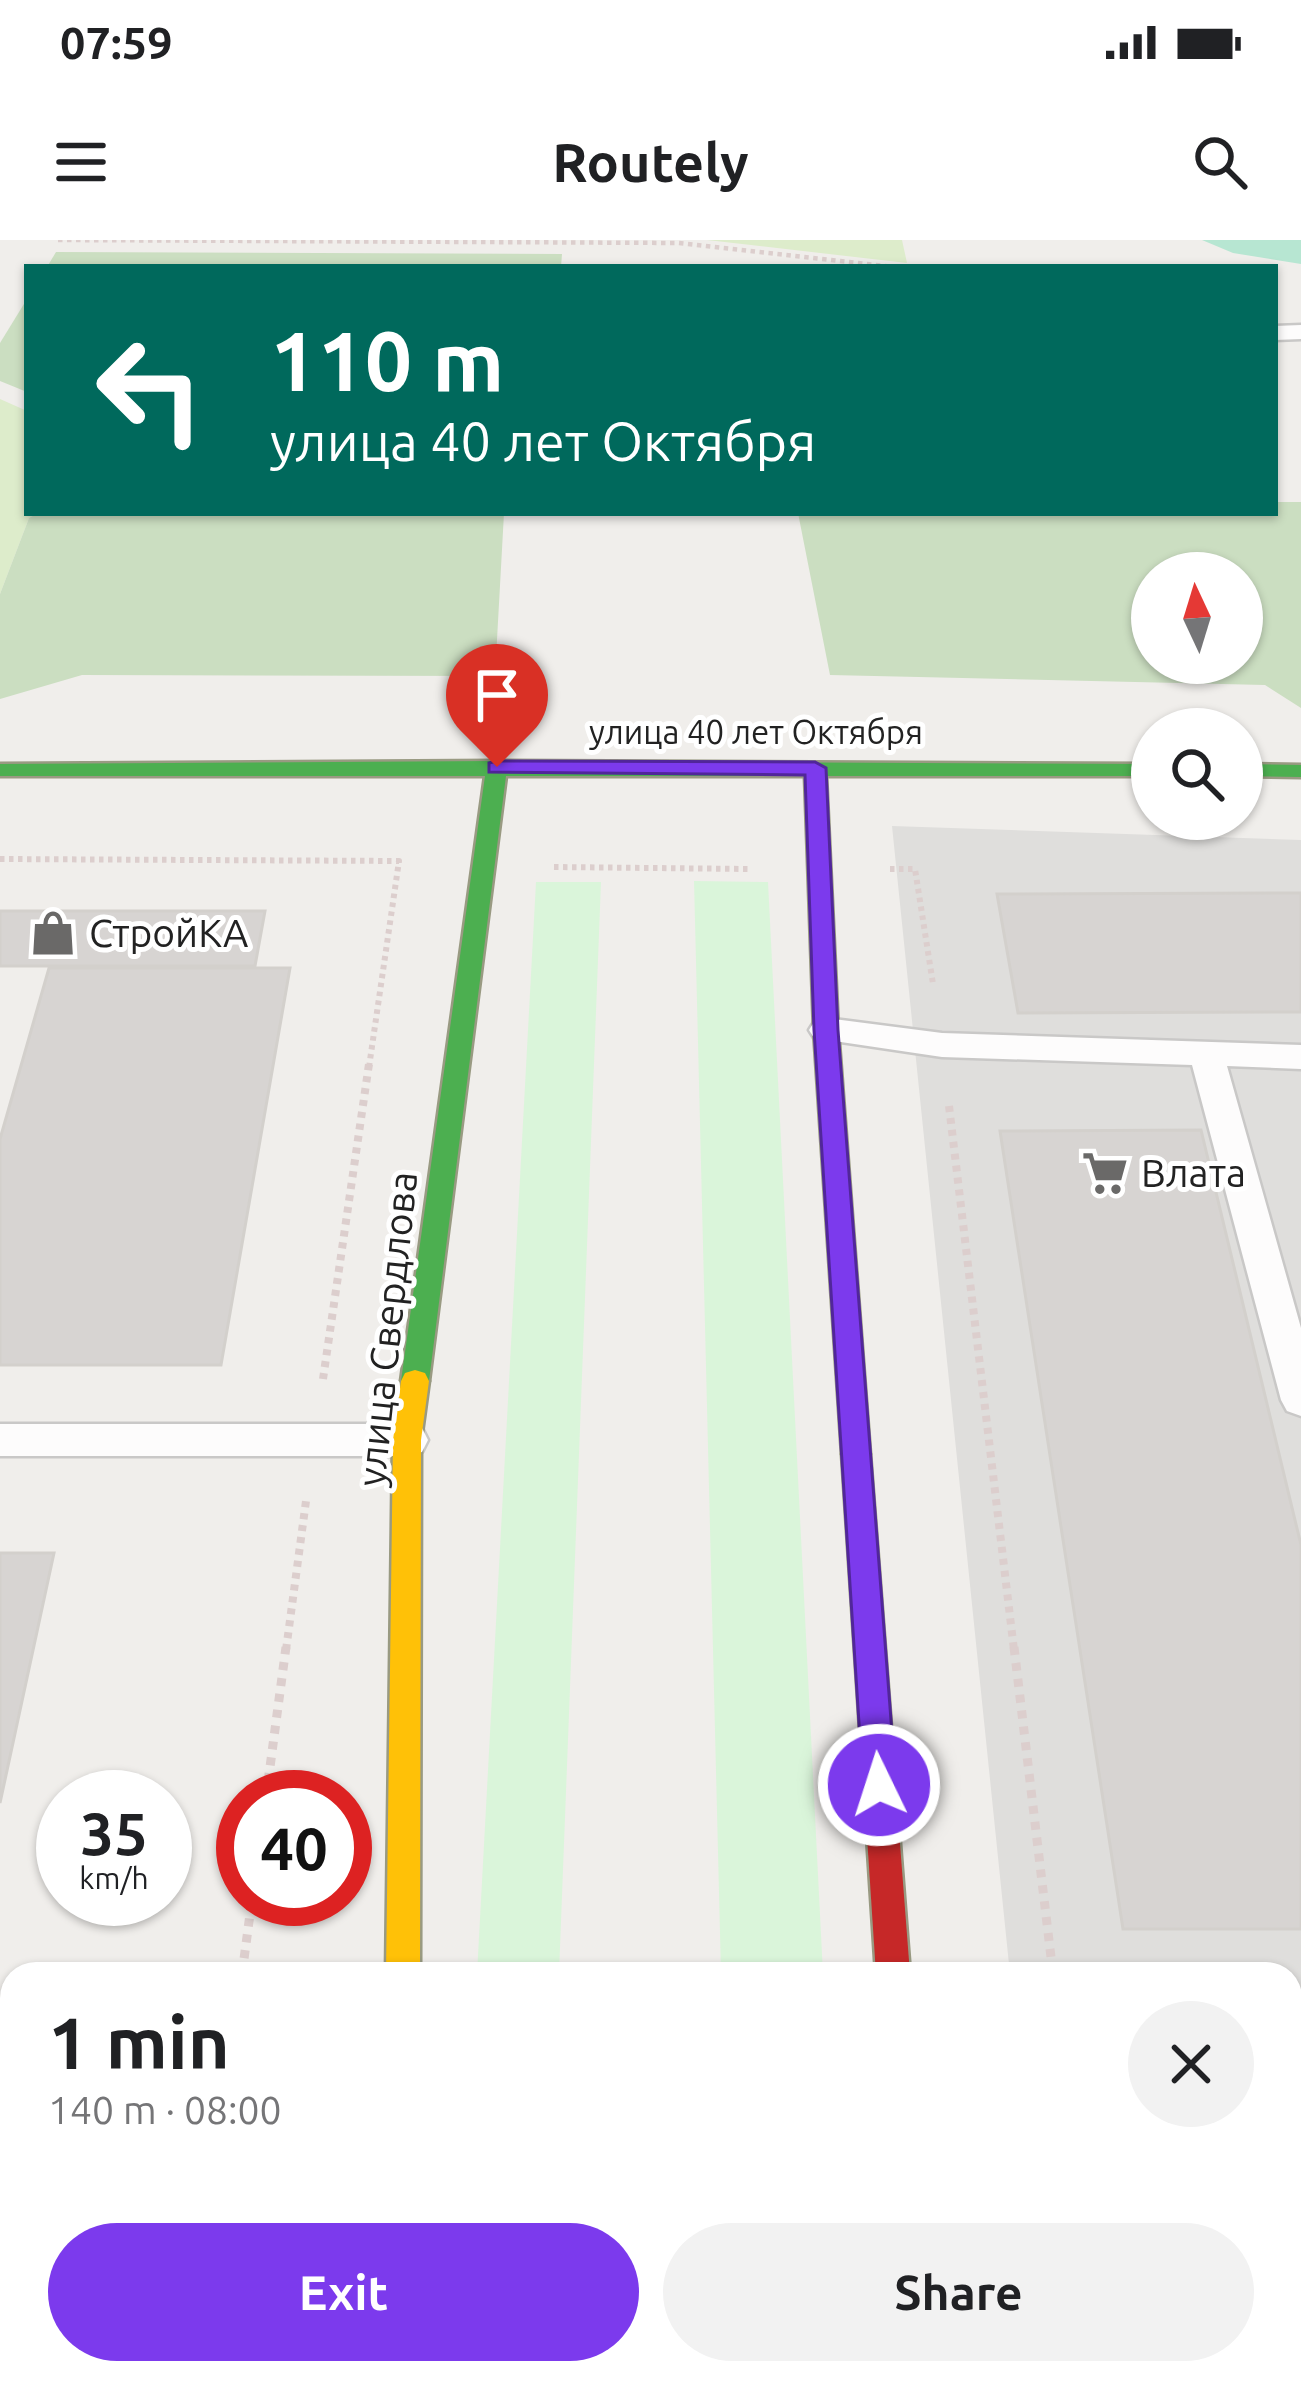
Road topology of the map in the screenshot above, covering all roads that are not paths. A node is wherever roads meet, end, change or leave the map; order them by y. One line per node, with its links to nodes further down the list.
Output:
1 (497, 767): 2 (street, улица 40 лет Октября); 3 (street, улица 40 лет Октября); 12 (street, улица Свердлова)
2 (815, 768): 4 (street, улица 40 лет Октября); 7 (street)
3 (0, 770)
4 (1131, 770)
5 (1263, 770): 6 (street)
6 (1301, 770)
7 (826, 1030): 8 (lane); 14 (street)
8 (1207, 1057): 9 (lane); 10 (lane)
9 (1301, 1057)
10 (1301, 1400)
11 (0, 1440): 12 (lane)
12 (407, 1440): 13 (street, улица Свердлова)
13 (404, 1962)
14 (892, 1962)

